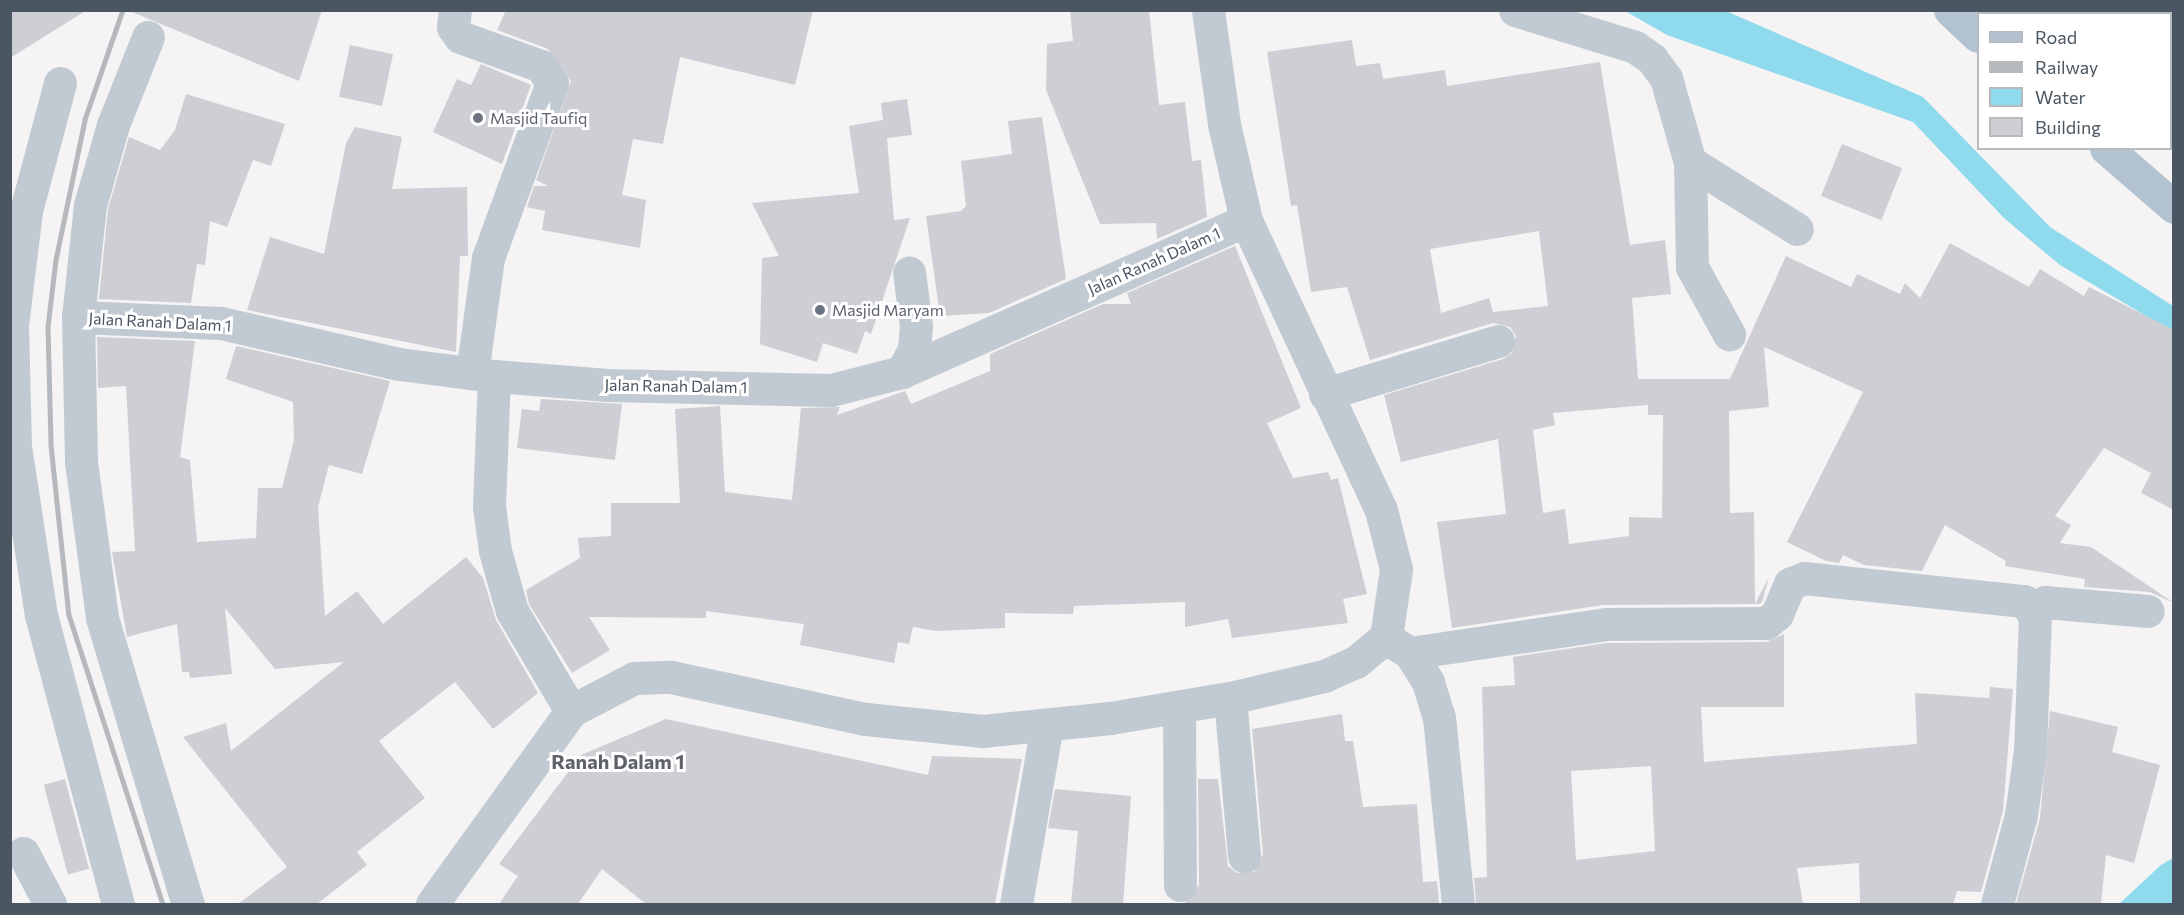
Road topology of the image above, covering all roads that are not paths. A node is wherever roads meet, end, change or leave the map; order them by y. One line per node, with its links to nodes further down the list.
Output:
1 (455, 10): 19 (street)
2 (1208, 10): 11 (street)
3 (1515, 10): 9 (street)
4 (1950, 10): 5 (main road)
5 (1977, 35)
6 (148, 37): 14 (street)
7 (60, 83): 15 (street)
8 (2109, 150): 10 (main road)
9 (1690, 162): 12 (street); 16 (street)
10 (2169, 195)
11 (1246, 220): 18 (street, Jalan Ranah Dalam 1); 20 (street)
12 (1797, 229)
13 (909, 272): 18 (street)
14 (78, 317): 19 (street, Jalan Ranah Dalam 1); 34 (street)
15 (11, 325): 21 (street)
16 (1729, 334)
17 (1498, 341): 20 (street)
18 (902, 372): 19 (street, Jalan Ranah Dalam 1)
19 (483, 374): 27 (street)
20 (1325, 394): 24 (street)
21 (23, 587): 33 (street)
22 (2031, 608): 23 (street); 24 (street); 38 (street)
23 (2148, 611)
24 (1398, 645): 25 (street); 37 (street)
25 (1230, 698): 26 (street); 30 (street)
26 (1179, 708): 28 (street); 31 (street)
27 (571, 711): 28 (street); 35 (street)
28 (1047, 725): 36 (street)
29 (23, 853): 32 (street)
30 (1245, 856)
31 (1180, 885)
32 (50, 904)
33 (118, 904)
34 (188, 904)
35 (434, 904)
36 (1016, 904)
37 (1458, 904)
38 (1997, 904)

